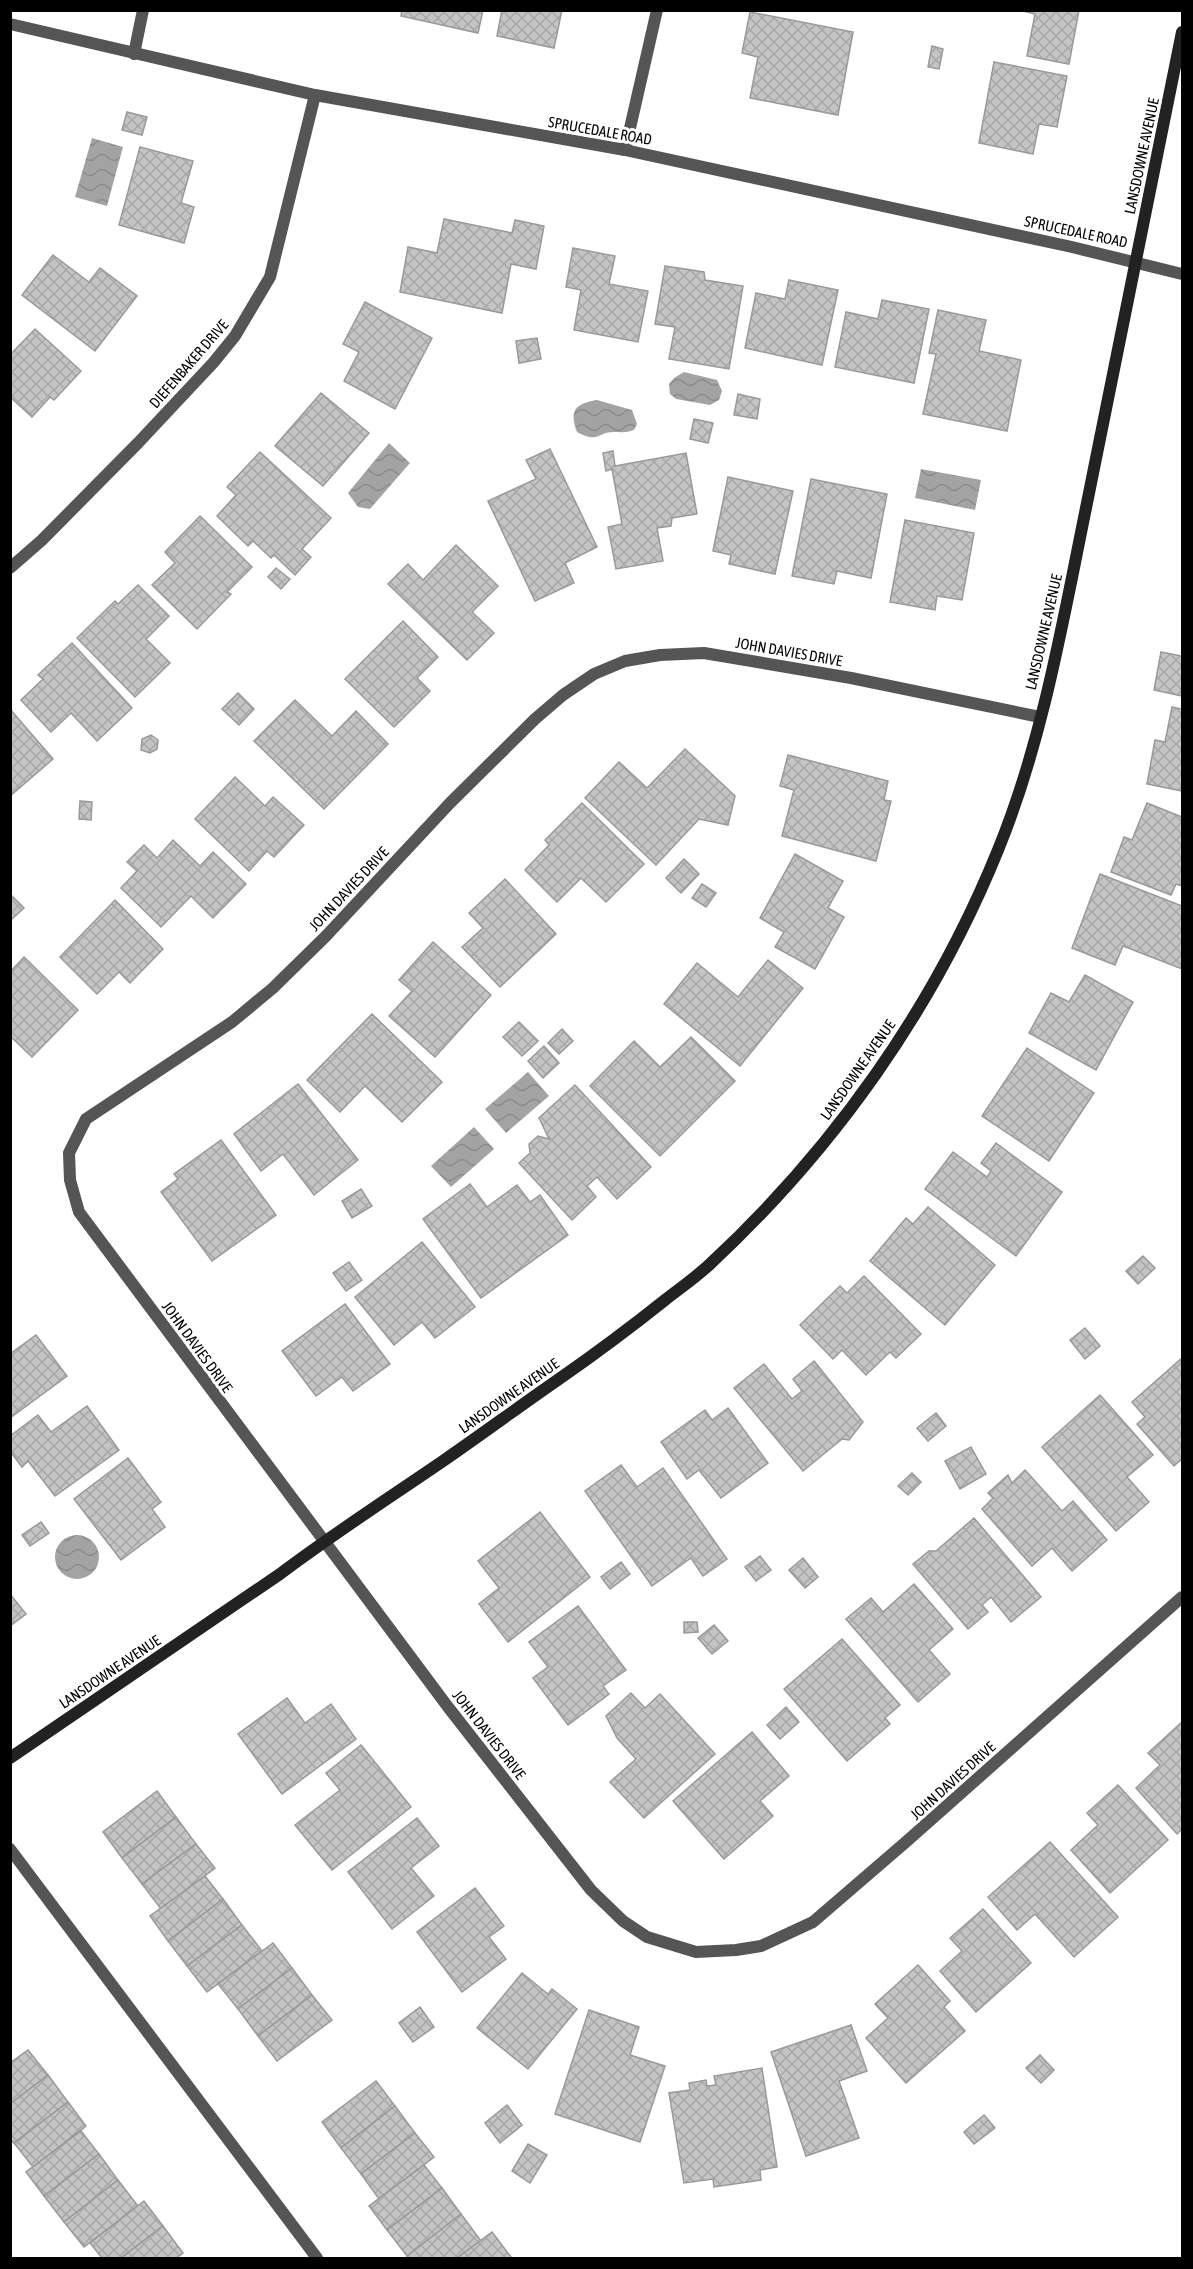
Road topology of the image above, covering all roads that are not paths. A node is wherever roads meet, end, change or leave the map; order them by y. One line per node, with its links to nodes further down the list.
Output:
1 (143, 10): 5 (street)
2 (657, 10): 7 (street)
3 (10, 24): 5 (street, SPRUCEDALE ROAD)
4 (1182, 32): 8 (main road, LANSDOWNE AVENUE)
5 (134, 54): 6 (street, SPRUCEDALE ROAD)
6 (315, 95): 7 (street, SPRUCEDALE ROAD); 10 (street, DIEFENBAKER DRIVE)
7 (626, 150): 8 (street, SPRUCEDALE ROAD)
8 (1136, 261): 9 (street, SPRUCEDALE ROAD); 11 (main road, LANSDOWNE AVENUE)
9 (1182, 274)
10 (10, 568)
11 (1040, 717): 12 (main road, LANSDOWNE AVENUE); 12 (street, JOHN DAVIES DRIVE)
12 (323, 1542): 13 (street, JOHN DAVIES DRIVE); 14 (main road, LANSDOWNE AVENUE)
13 (1182, 1597)
14 (10, 1758)
15 (10, 1849): 16 (street)
16 (317, 2259)

